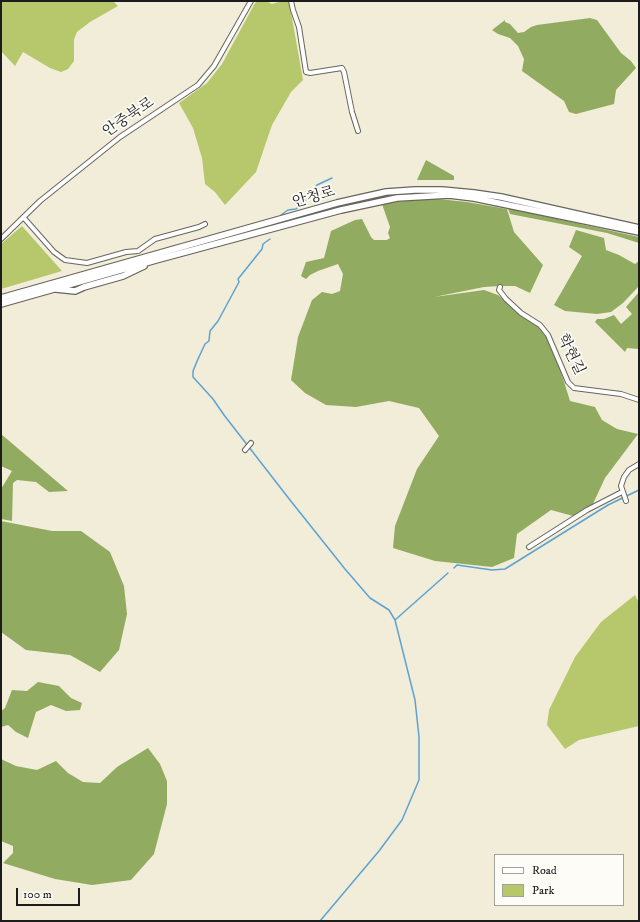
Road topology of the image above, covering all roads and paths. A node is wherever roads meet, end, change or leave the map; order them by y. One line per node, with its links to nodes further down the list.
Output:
1 (251, 1): 4 (street, 안중북로)
2 (291, 1): 3 (street)
3 (358, 131)
4 (24, 218): 5 (street); 8 (street, 안중북로)
5 (205, 224)
6 (639, 228): 12 (street, 안청로)
7 (639, 232): 9 (street, 안청로)
8 (1, 239)
9 (156, 260): 11 (street, 안청로); 11 (street)
10 (500, 287): 14 (street, 학현길)
11 (53, 288): 13 (street, 안청로)
12 (1, 298)
13 (1, 304)
14 (639, 400)
15 (251, 443): 16 (street)
16 (245, 450)
17 (639, 464): 18 (street)
18 (622, 492): 19 (street); 20 (street)
19 (626, 501)
20 (529, 547)

